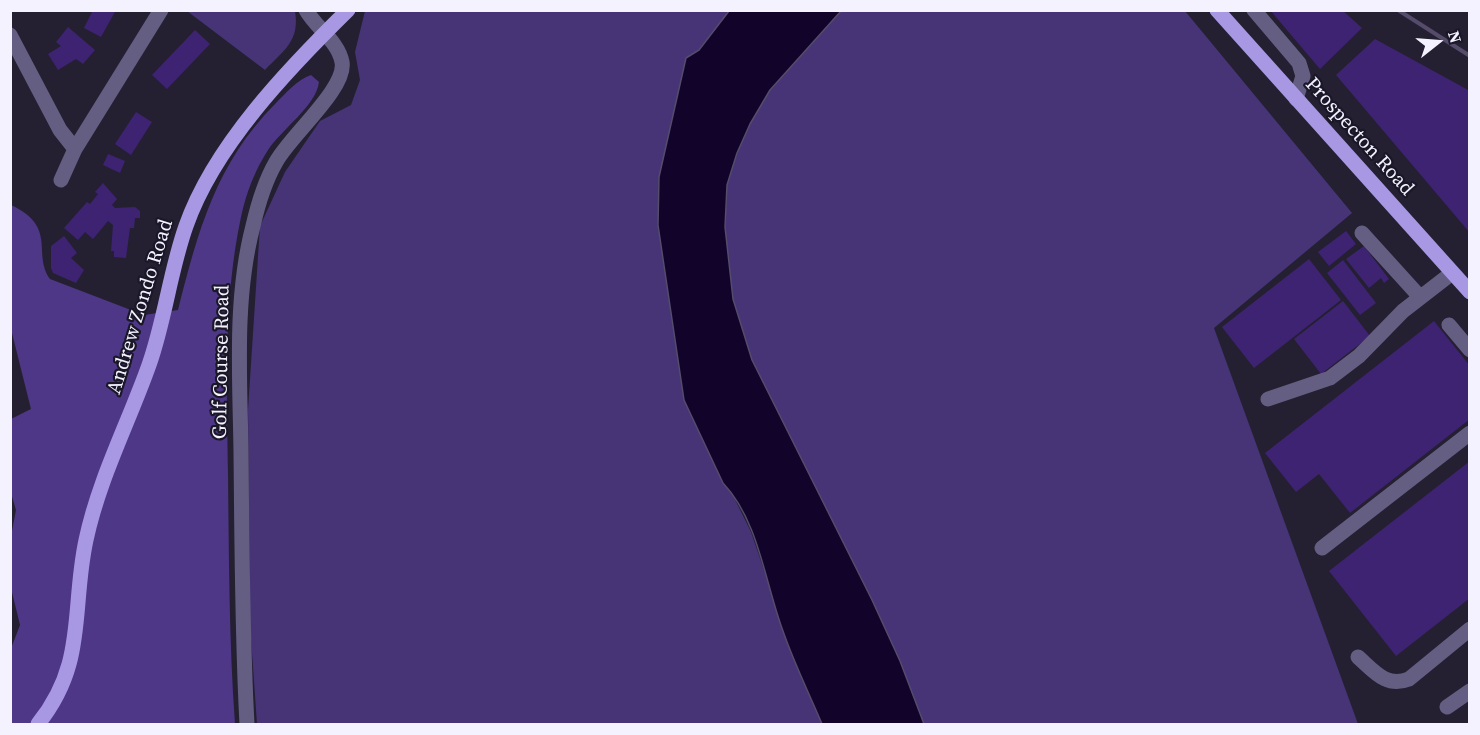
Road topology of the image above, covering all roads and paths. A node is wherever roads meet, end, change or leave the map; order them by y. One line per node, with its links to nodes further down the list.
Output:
1 (161, 10): 9 (street)
2 (306, 10): 6 (street, Golf Course Road)
3 (348, 10): 6 (main road, Andrew Zondo Road)
4 (1217, 10): 8 (main road, Prospecton Road)
5 (1254, 10): 8 (street)
6 (324, 33): 24 (main road, Andrew Zondo Road); 25 (street, Golf Course Road)
7 (10, 36): 9 (street)
8 (1296, 99): 12 (main road, Prospecton Road)
9 (75, 149): 10 (street)
10 (61, 180)
11 (1362, 233): 14 (street)
12 (1452, 273): 13 (main road, Prospecton Road); 14 (street)
13 (1470, 292)
14 (1420, 297): 17 (street)
15 (1449, 325): 16 (street)
16 (1470, 350)
17 (1268, 399)
18 (1470, 433): 19 (street)
19 (1322, 548)
20 (1470, 629): 21 (street)
21 (1358, 657)
22 (1470, 691): 23 (street)
23 (1448, 706)
24 (38, 724)
25 (247, 724)

